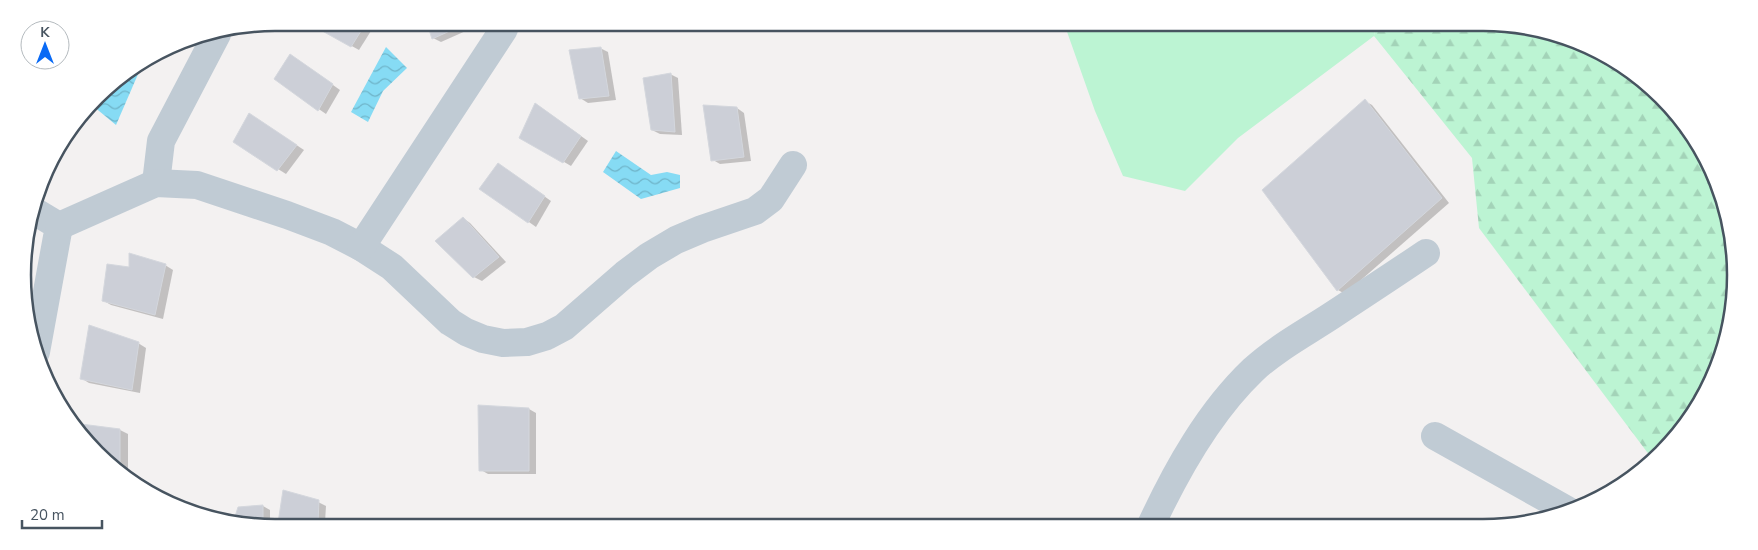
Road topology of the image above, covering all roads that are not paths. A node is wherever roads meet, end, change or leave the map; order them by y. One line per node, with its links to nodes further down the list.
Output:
1 (503, 31): 7 (street)
2 (214, 39): 4 (street)
3 (793, 165): 7 (street)
4 (156, 183): 6 (street); 7 (street)
5 (39, 214): 6 (street)
6 (60, 226): 9 (street)
7 (361, 247)
8 (1426, 252): 12 (street)
9 (39, 335)
10 (1435, 436): 11 (street)
11 (1560, 506)
12 (1155, 519)

